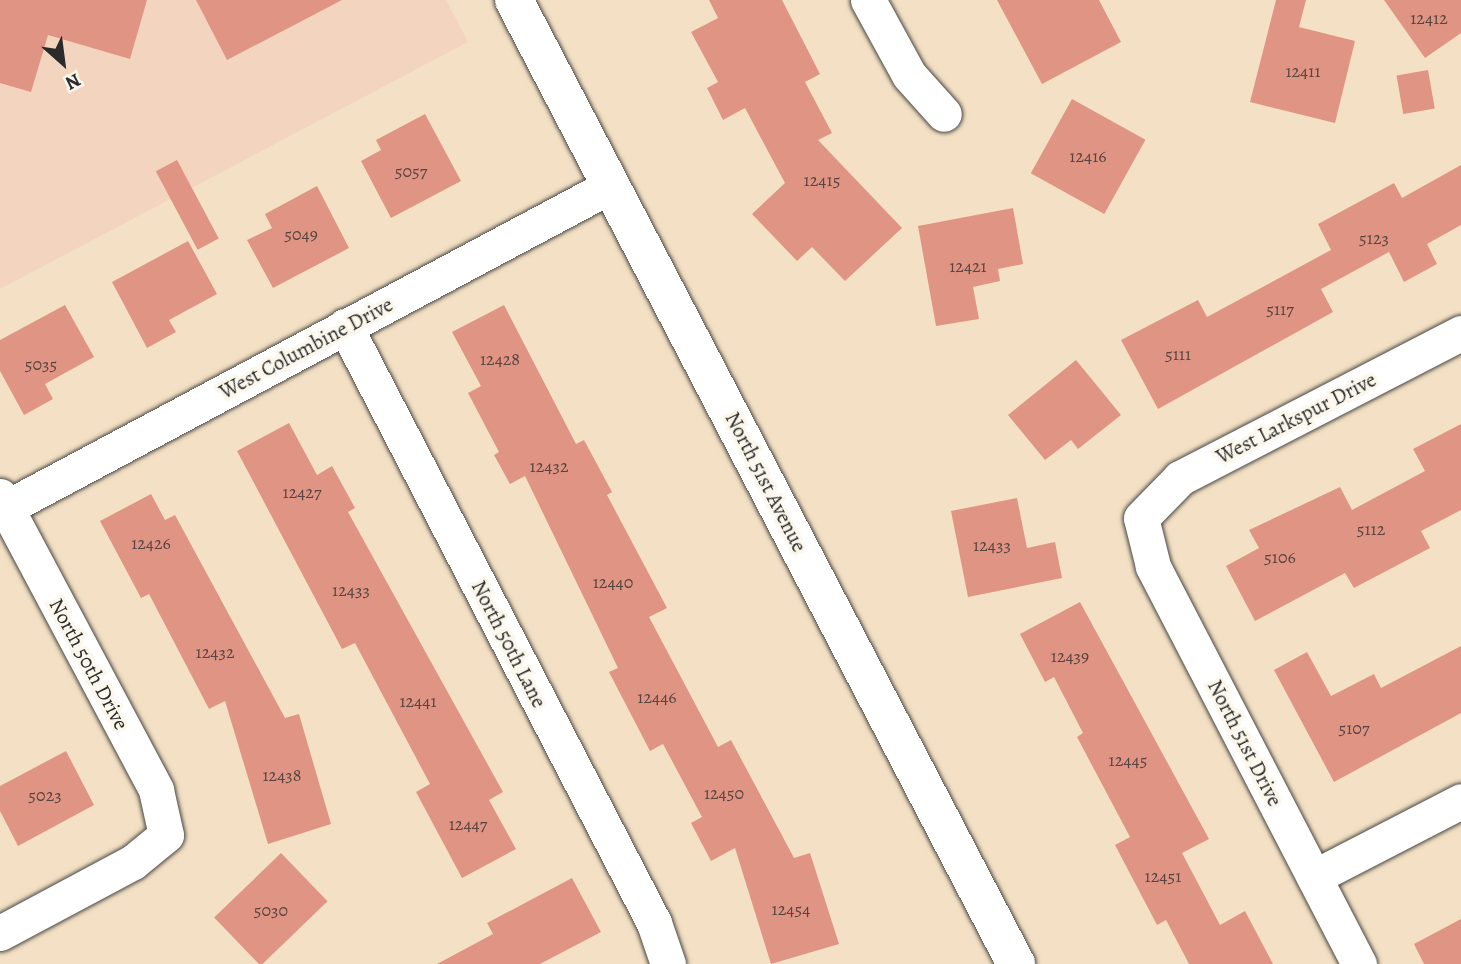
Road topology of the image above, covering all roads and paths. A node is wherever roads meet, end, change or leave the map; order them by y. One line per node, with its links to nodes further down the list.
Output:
1 (514, 0): 4 (main road, North 51st Avenue)
2 (868, 0): 3 (street)
3 (944, 114)
4 (612, 185): 5 (street, West Columbine Drive); 13 (main road, North 51st Avenue)
5 (345, 326): 7 (street, West Columbine Drive); 12 (street, North 50th Lane)
6 (1461, 333): 8 (street, West Larkspur Drive)
7 (2, 505): 11 (street, North 50th Drive)
8 (1141, 518): 10 (street, North 51st Drive)
9 (1461, 801): 10 (street)
10 (1314, 877): 14 (street, North 51st Drive)
11 (0, 933)
12 (668, 964)
13 (1016, 964)
14 (1359, 964)

